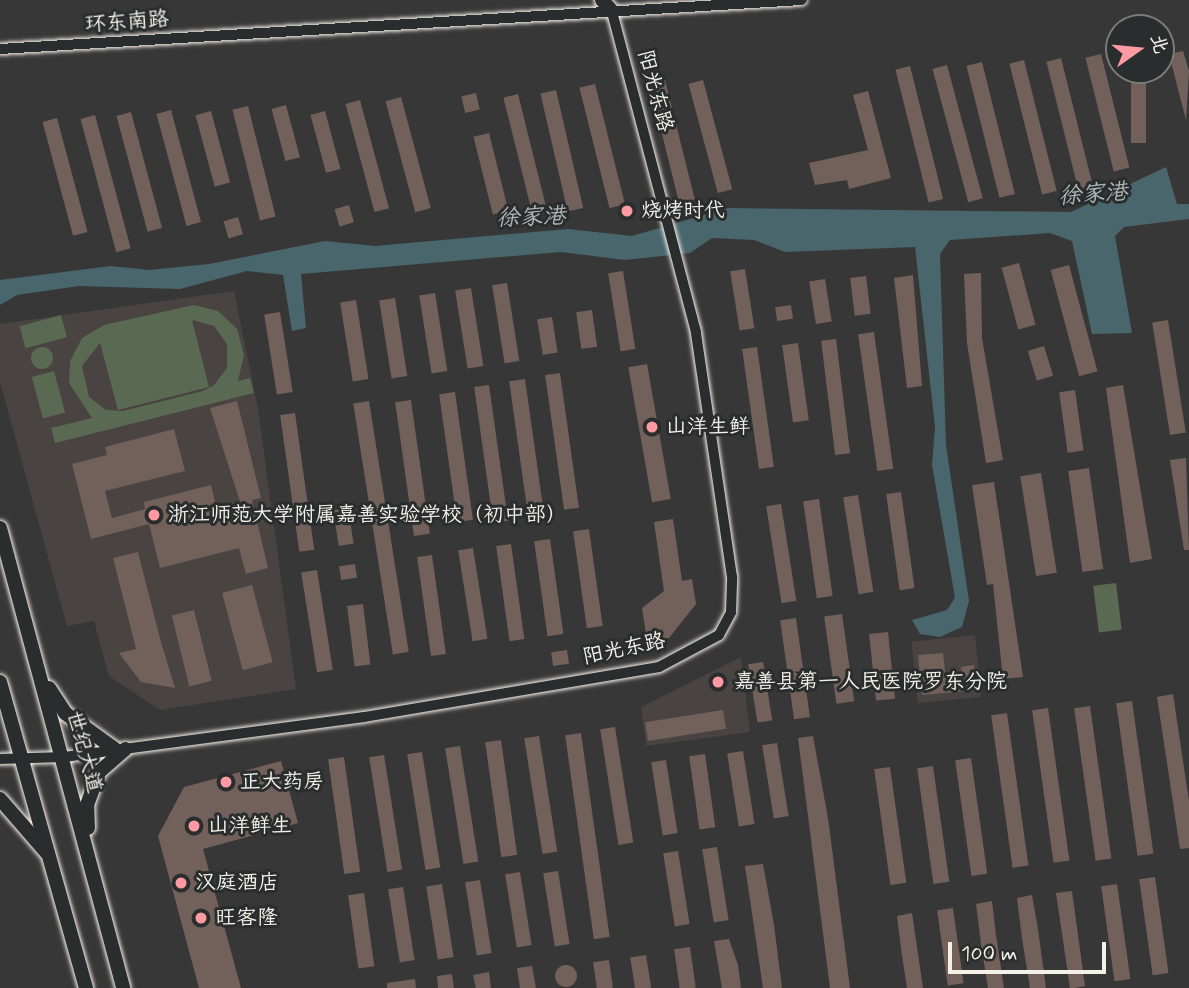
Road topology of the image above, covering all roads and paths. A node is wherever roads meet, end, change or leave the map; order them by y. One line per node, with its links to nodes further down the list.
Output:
1 (802, 0): 2 (street, 环东南路)
2 (608, 4): 3 (street, 环东南路); 7 (street, 阳光东路)
3 (0, 50)
4 (0, 528): 5 (main road, 世纪大道)
5 (41, 675): 7 (main road); 8 (main road, 世纪大道)
6 (0, 682): 9 (main road)
7 (120, 749): 8 (street, 阳光东路); 13 (main road)
8 (64, 757): 9 (street, 阳光东路); 13 (main road, 世纪大道)
9 (22, 758): 10 (street, 阳光东路); 12 (main road)
10 (0, 759)
11 (0, 799): 12 (main road)
12 (49, 855): 14 (main road)
13 (104, 911): 15 (main road, 世纪大道)
14 (86, 988)
15 (123, 988)

